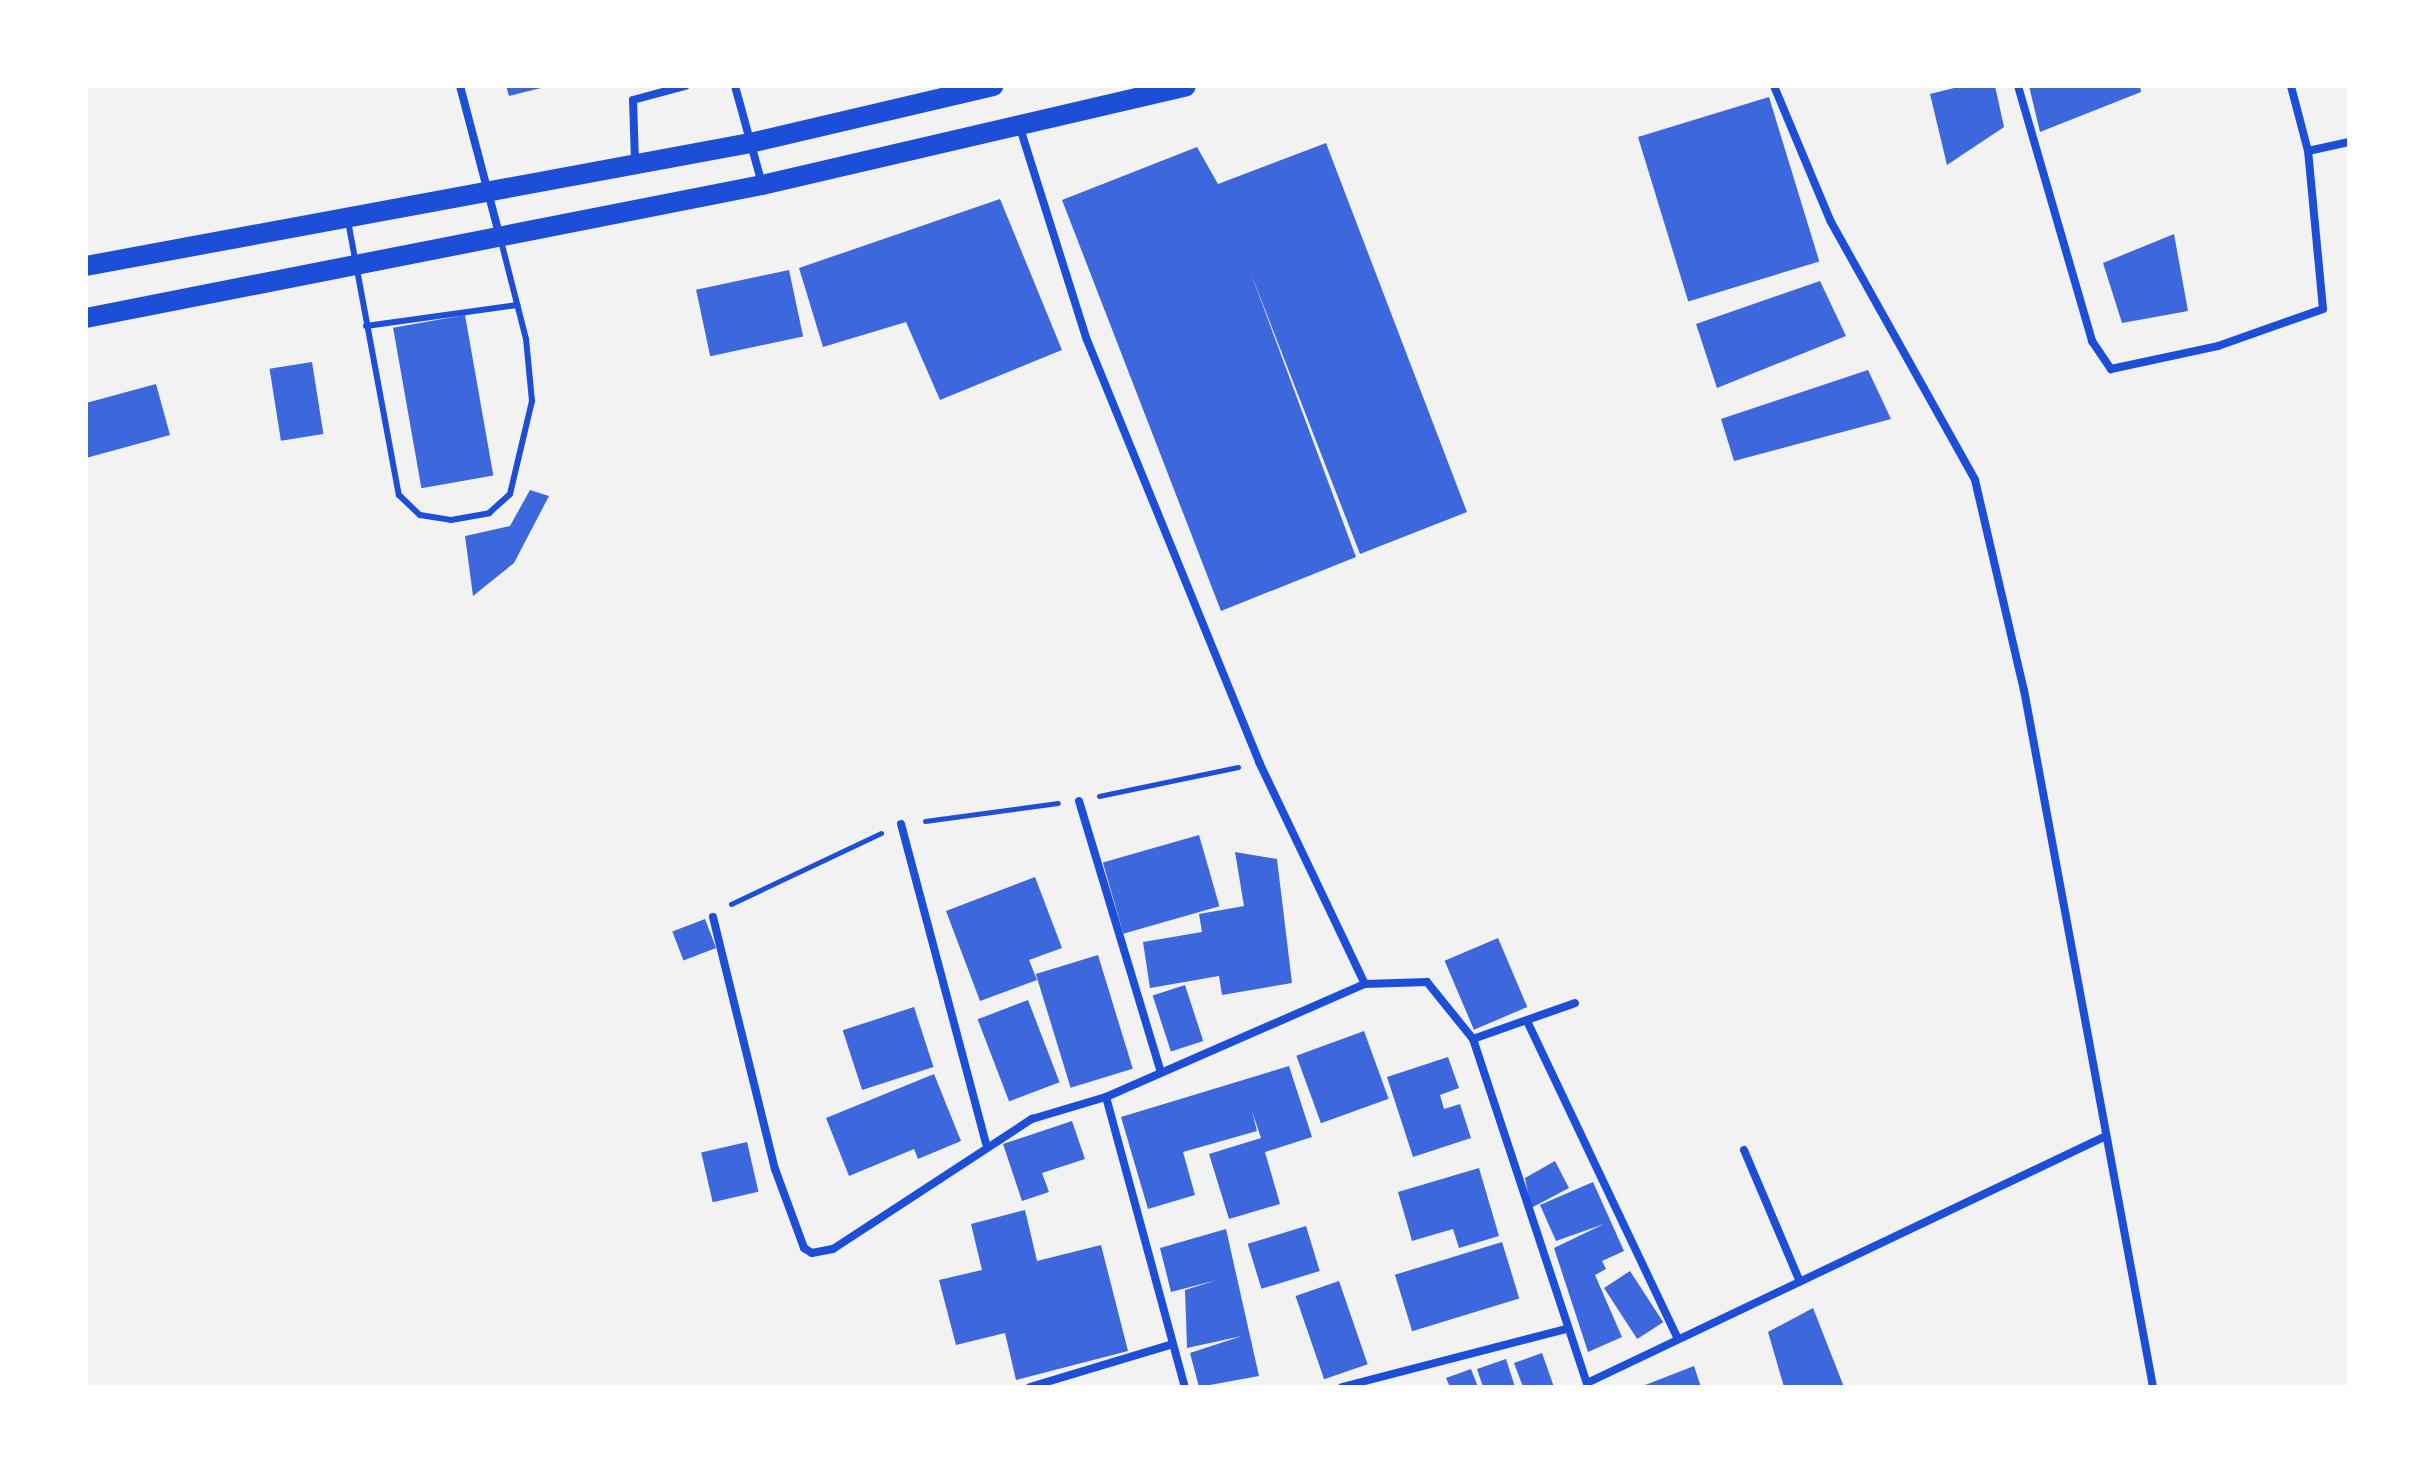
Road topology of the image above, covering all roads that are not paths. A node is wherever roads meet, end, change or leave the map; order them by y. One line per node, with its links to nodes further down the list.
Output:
1 (460, 86): 15 (street)
2 (685, 86): 13 (street)
3 (735, 86): 11 (street)
4 (993, 86): 11 (main road)
5 (1186, 86): 9 (main road)
6 (1774, 86): 32 (street)
7 (2018, 86): 12 (street)
8 (2291, 86): 12 (street)
9 (1020, 128): 14 (main road); 26 (street)
10 (2349, 142): 12 (street)
11 (750, 143): 13 (main road); 14 (street)
12 (2308, 151)
13 (635, 163): 15 (main road)
14 (762, 185): 17 (main road)
15 (486, 187): 16 (main road); 17 (street)
16 (347, 214): 18 (lane); 19 (main road)
17 (499, 234): 18 (main road); 20 (lane)
18 (354, 265): 21 (main road); 22 (lane)
19 (86, 266)
20 (518, 305): 22 (lane); 22 (lane)
21 (86, 318)
22 (366, 326)
23 (1079, 801): 30 (street)
24 (901, 824): 33 (street)
25 (713, 917): 33 (street)
26 (1365, 984): 29 (street); 30 (street)
27 (1575, 1003): 28 (street)
28 (1527, 1021): 29 (street); 37 (street)
29 (1473, 1039): 36 (street)
30 (1160, 1070): 31 (street)
31 (1106, 1097): 33 (street); 38 (street)
32 (2106, 1136): 35 (street); 43 (street)
33 (986, 1143)
34 (1744, 1150): 35 (street)
35 (1800, 1282): 37 (street)
36 (1566, 1329): 39 (street); 42 (street)
37 (1678, 1339): 39 (street)
38 (1173, 1344): 40 (street); 41 (street)
39 (1587, 1385)
40 (1030, 1387)
41 (1185, 1387)
42 (1342, 1387)
43 (2153, 1387)

